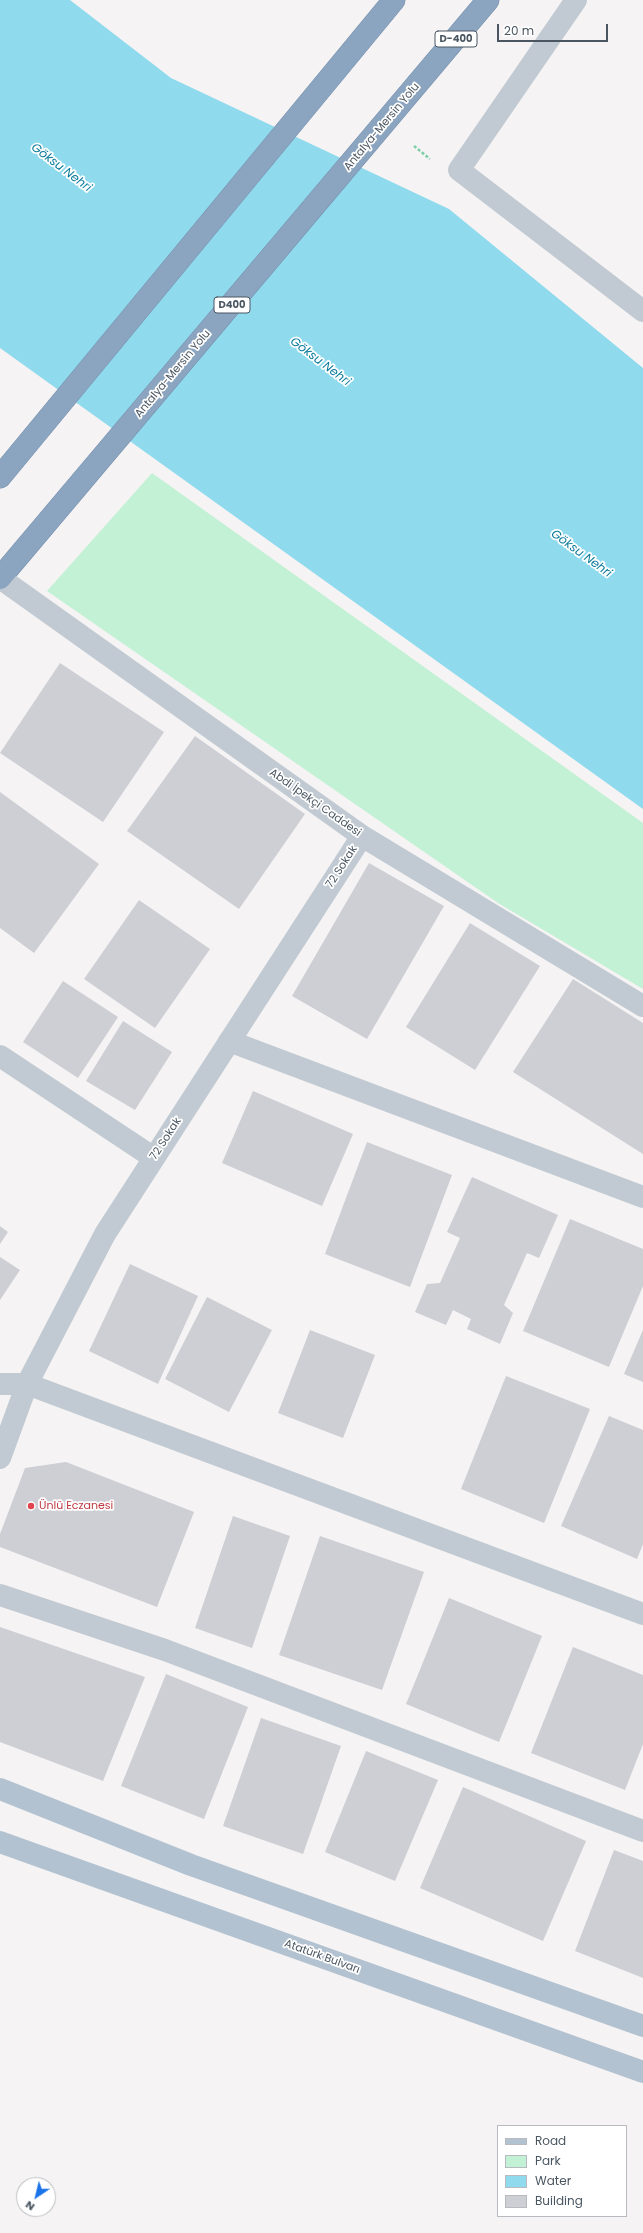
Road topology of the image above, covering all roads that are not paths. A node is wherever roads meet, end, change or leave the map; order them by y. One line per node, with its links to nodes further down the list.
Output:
1 (394, 0): 6 (highway)
2 (488, 0): 4 (highway, D-400)
3 (576, 0): 5 (street)
4 (423, 78): 7 (highway, Antalya-Mersin Yolu / D400)
5 (643, 311)
6 (0, 477)
7 (0, 578): 8 (street, Abdi İpekçi Caddesi)
8 (362, 836): 9 (street, Abdi İpekçi Caddesi); 10 (street, 72 Sokak)
9 (643, 1006)
10 (230, 1041): 12 (street, 72 Sokak); 13 (street)
11 (0, 1056): 12 (street)
12 (154, 1158): 15 (street, 72 Sokak)
13 (643, 1197)
14 (0, 1384): 15 (street)
15 (27, 1384): 16 (street, 72 Sokak); 18 (street)
16 (0, 1458)
17 (0, 1595): 20 (street)
18 (643, 1614)
19 (0, 1789): 22 (main road)
20 (643, 1831)
21 (0, 1842): 23 (main road, Atatürk Bulvarı)
22 (643, 2026)
23 (643, 2072)

